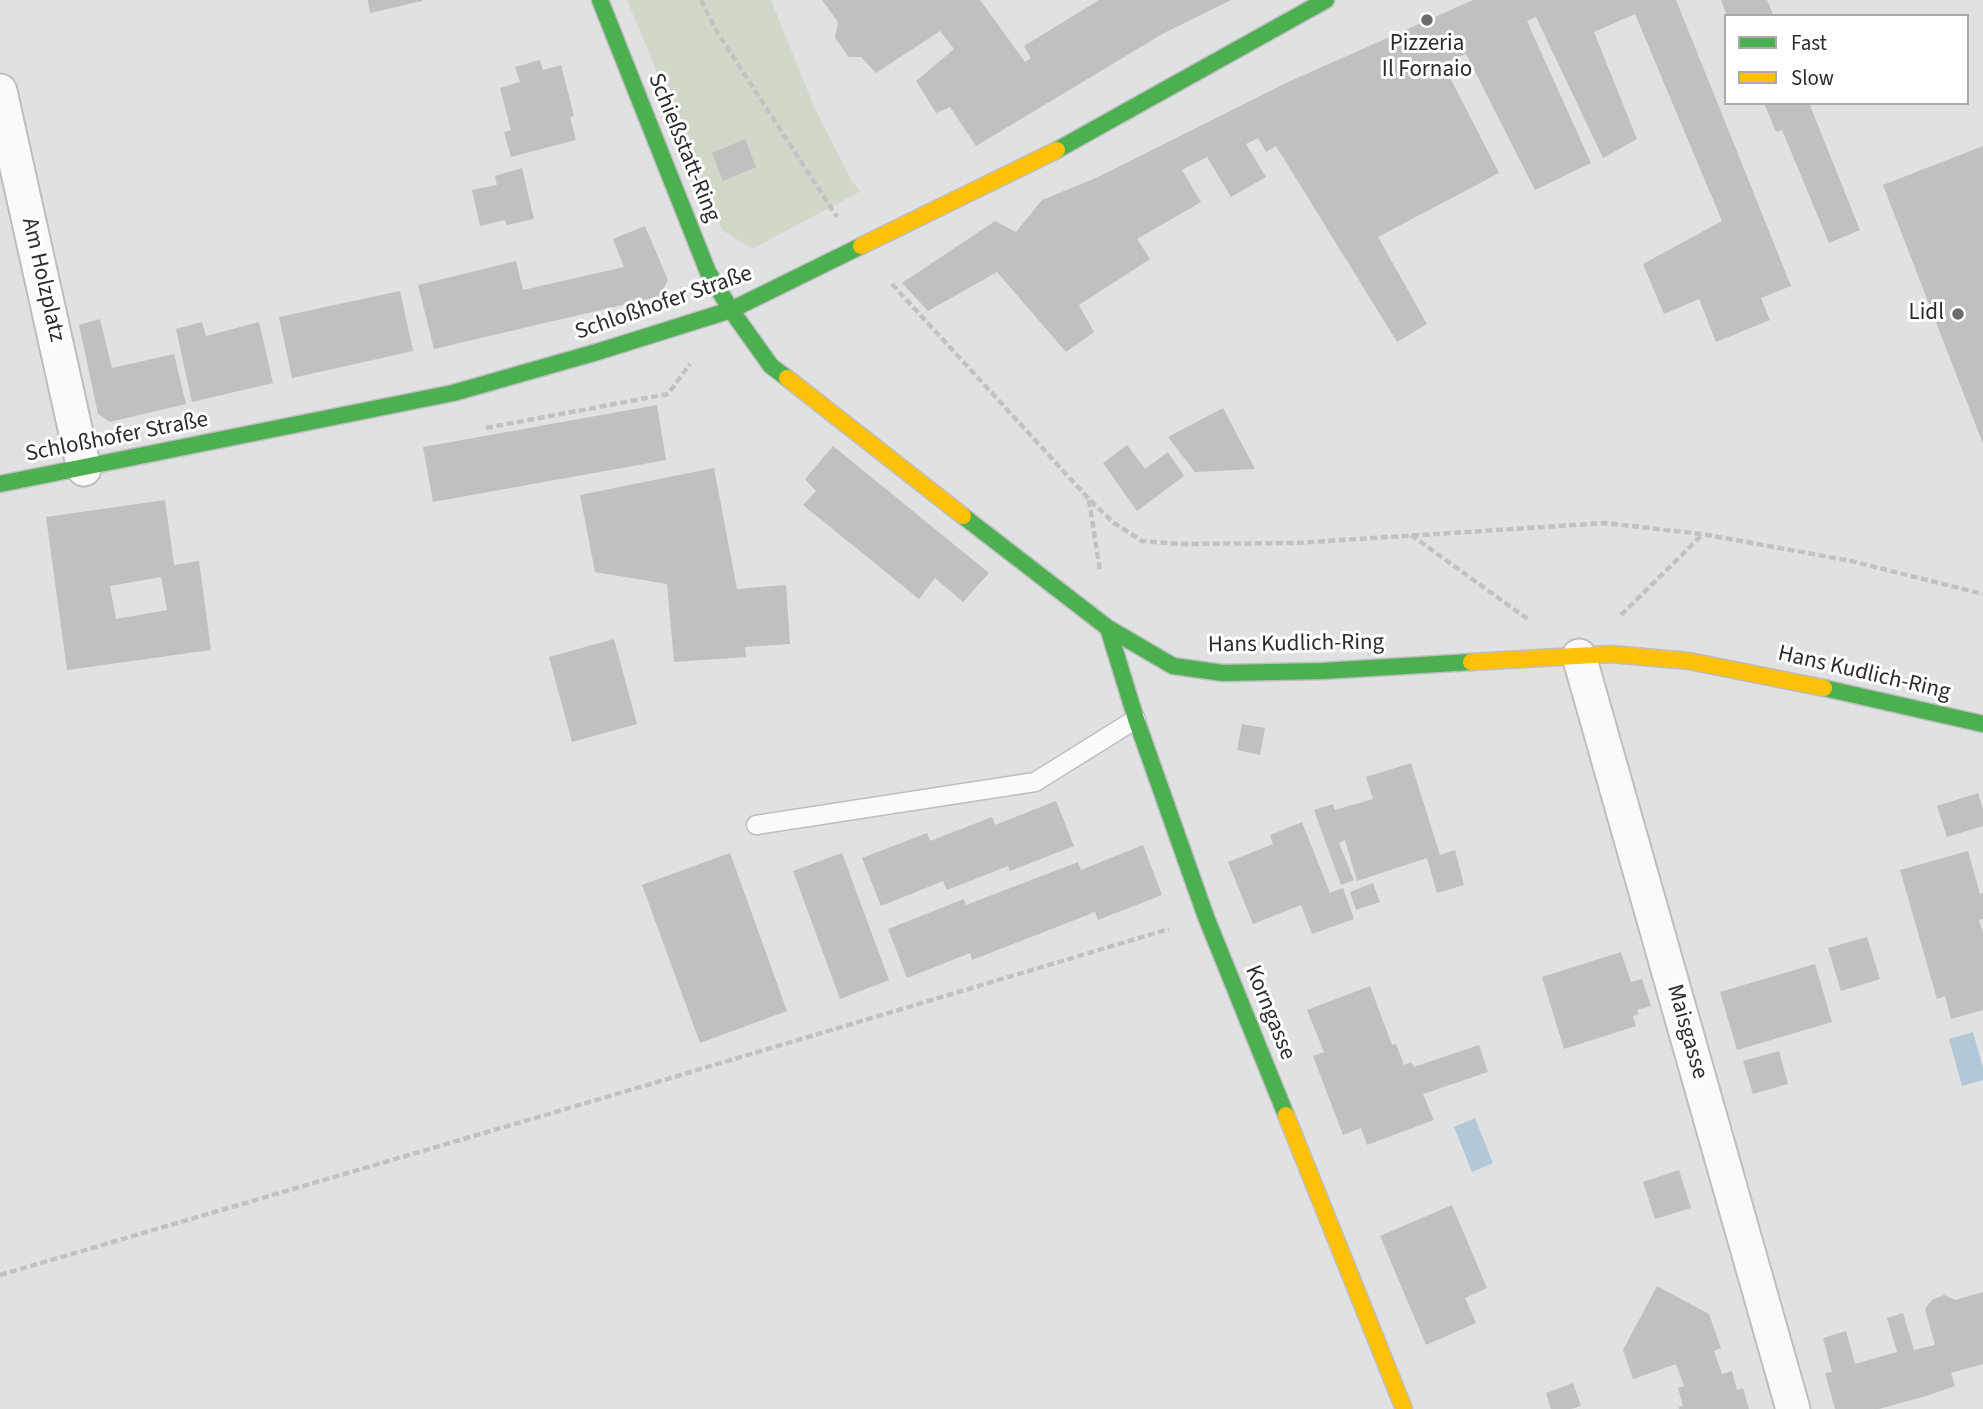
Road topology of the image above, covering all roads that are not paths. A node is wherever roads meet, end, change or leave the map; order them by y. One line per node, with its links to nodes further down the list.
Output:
1 (600, 0): 4 (street, Schießstatt-Ring)
2 (1326, 0): 4 (street, Schloßhofer Straße)
3 (0, 91): 5 (street, Am Holzplatz)
4 (730, 310): 5 (street, Schloßhofer Straße); 7 (street, Hans Kudlich-Ring)
5 (84, 468): 6 (street, Schloßhofer Straße)
6 (0, 484)
7 (1108, 628): 8 (street, Hans Kudlich-Ring); 9 (street, Korngasse)
8 (1579, 656): 10 (street, Hans Kudlich-Ring); 13 (street, Maisgasse)
9 (1136, 719): 11 (lane); 12 (street, Korngasse)
10 (1983, 724)
11 (756, 825)
12 (1404, 1409)
13 (1793, 1409)

